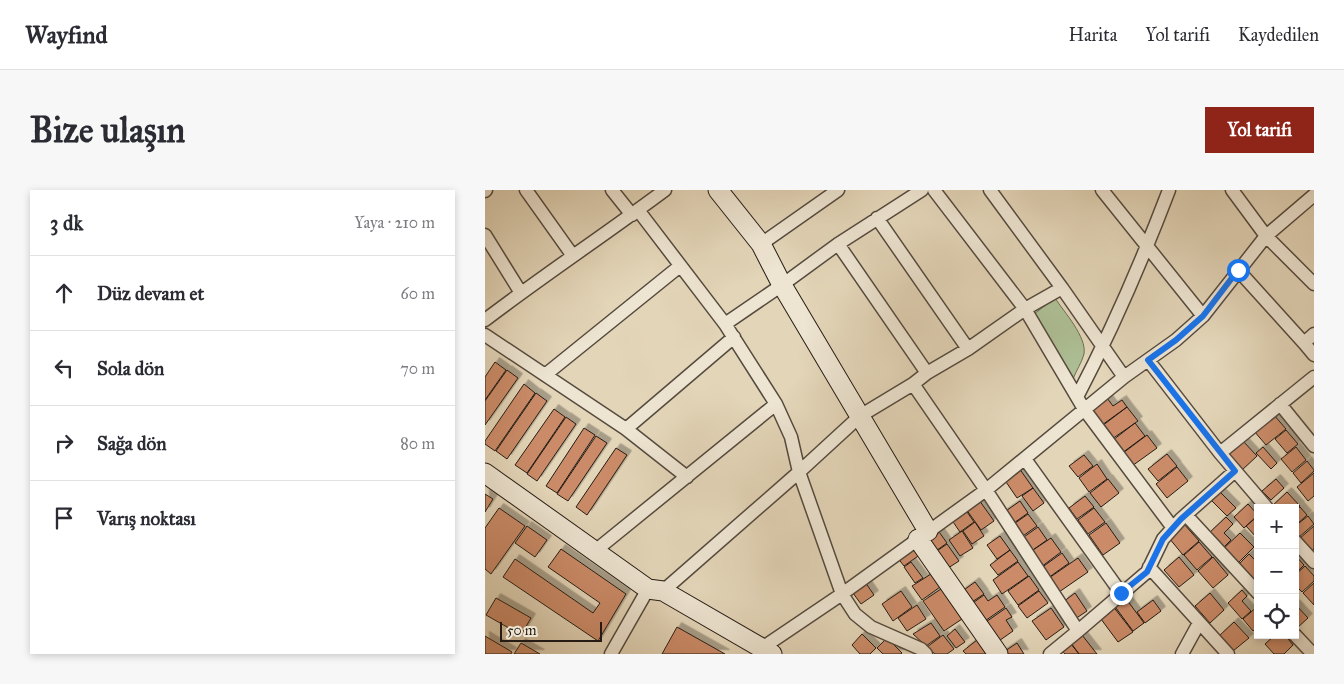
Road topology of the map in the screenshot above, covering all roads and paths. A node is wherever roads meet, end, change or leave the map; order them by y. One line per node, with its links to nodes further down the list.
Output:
1 (526, 190): 20 (street)
2 (612, 190): 13 (street)
3 (665, 190): 13 (street)
4 (718, 190): 17 (street)
5 (839, 190): 17 (street)
6 (923, 190): 14 (street)
7 (934, 190): 27 (street)
8 (989, 190): 25 (street)
9 (1102, 190): 19 (street)
10 (1169, 190): 19 (street)
11 (1232, 190): 16 (street)
12 (1314, 194): 16 (street)
13 (635, 212): 20 (street); 21 (street)
14 (877, 218): 18 (street); 36 (street)
15 (485, 235): 26 (street)
16 (1266, 236): 22 (street); 23 (street)
17 (761, 244): 24 (street)
18 (838, 244): 24 (street); 39 (street)
19 (1147, 247): 28 (street); 35 (street)
20 (573, 256): 26 (street)
21 (680, 266): 30 (street); 40 (street)
22 (1238, 270): 28 (street); 34 (street)
23 (1314, 284)
24 (782, 285): 30 (street); 48 (street)
25 (1061, 288): 27 (street); 35 (street)
26 (521, 292): 29 (street)
27 (1025, 309): 36 (street); 44 (street)
28 (1203, 316): 38 (street)
29 (485, 320)
30 (725, 324): 33 (street)
31 (1314, 334): 34 (street)
32 (485, 335): 40 (street)
33 (734, 337): 45 (street); 49 (street)
34 (1304, 343): 37 (street)
35 (1102, 348): 42 (street); 44 (street)
36 (968, 349): 39 (street)
37 (1314, 355)
38 (1148, 360): 42 (street); 51 (street)
39 (927, 373): 43 (street)
40 (545, 375): 49 (street)
41 (1314, 377): 46 (street)
42 (1124, 378): 47 (street)
43 (913, 384): 48 (street); 57 (street)
44 (1077, 396): 47 (street)
45 (776, 404): 54 (street); 56 (street)
46 (1281, 404): 50 (street); 51 (street)
47 (1084, 409): 52 (street); 60 (street)
48 (861, 416): 54 (street); 61 (street)
49 (626, 429): 56 (street)
50 (1314, 446)
51 (1220, 453): 53 (street)
52 (1025, 459): 57 (street); 68 (street)
53 (1235, 471): 58 (street); 59 (street)
54 (799, 472): 67 (street); 69 (street)
55 (485, 473): 63 (street)
56 (687, 477): 63 (street)
57 (986, 490): 61 (street); 71 (street)
58 (1264, 504)
59 (1186, 515): 60 (street); 66 (street)
60 (1173, 528): 65 (street)
61 (923, 535): 69 (street); 76 (street)
62 (1299, 545): 64 (street)
63 (595, 551): 67 (street)
64 (1314, 562)
65 (1149, 567): 68 (street); 70 (street)
66 (1254, 589)
67 (656, 590): 73 (street); 74 (street)
68 (1121, 593): 71 (street)
69 (842, 594): 73 (street); 75 (street)
70 (1199, 623): 78 (street); 79 (street)
71 (1078, 631): 77 (street)
72 (1299, 639): 80 (street)
73 (767, 651)
74 (611, 654)
75 (927, 654)
76 (998, 654)
77 (1050, 654)
78 (1182, 654)
79 (1228, 654)
80 (1313, 654)

